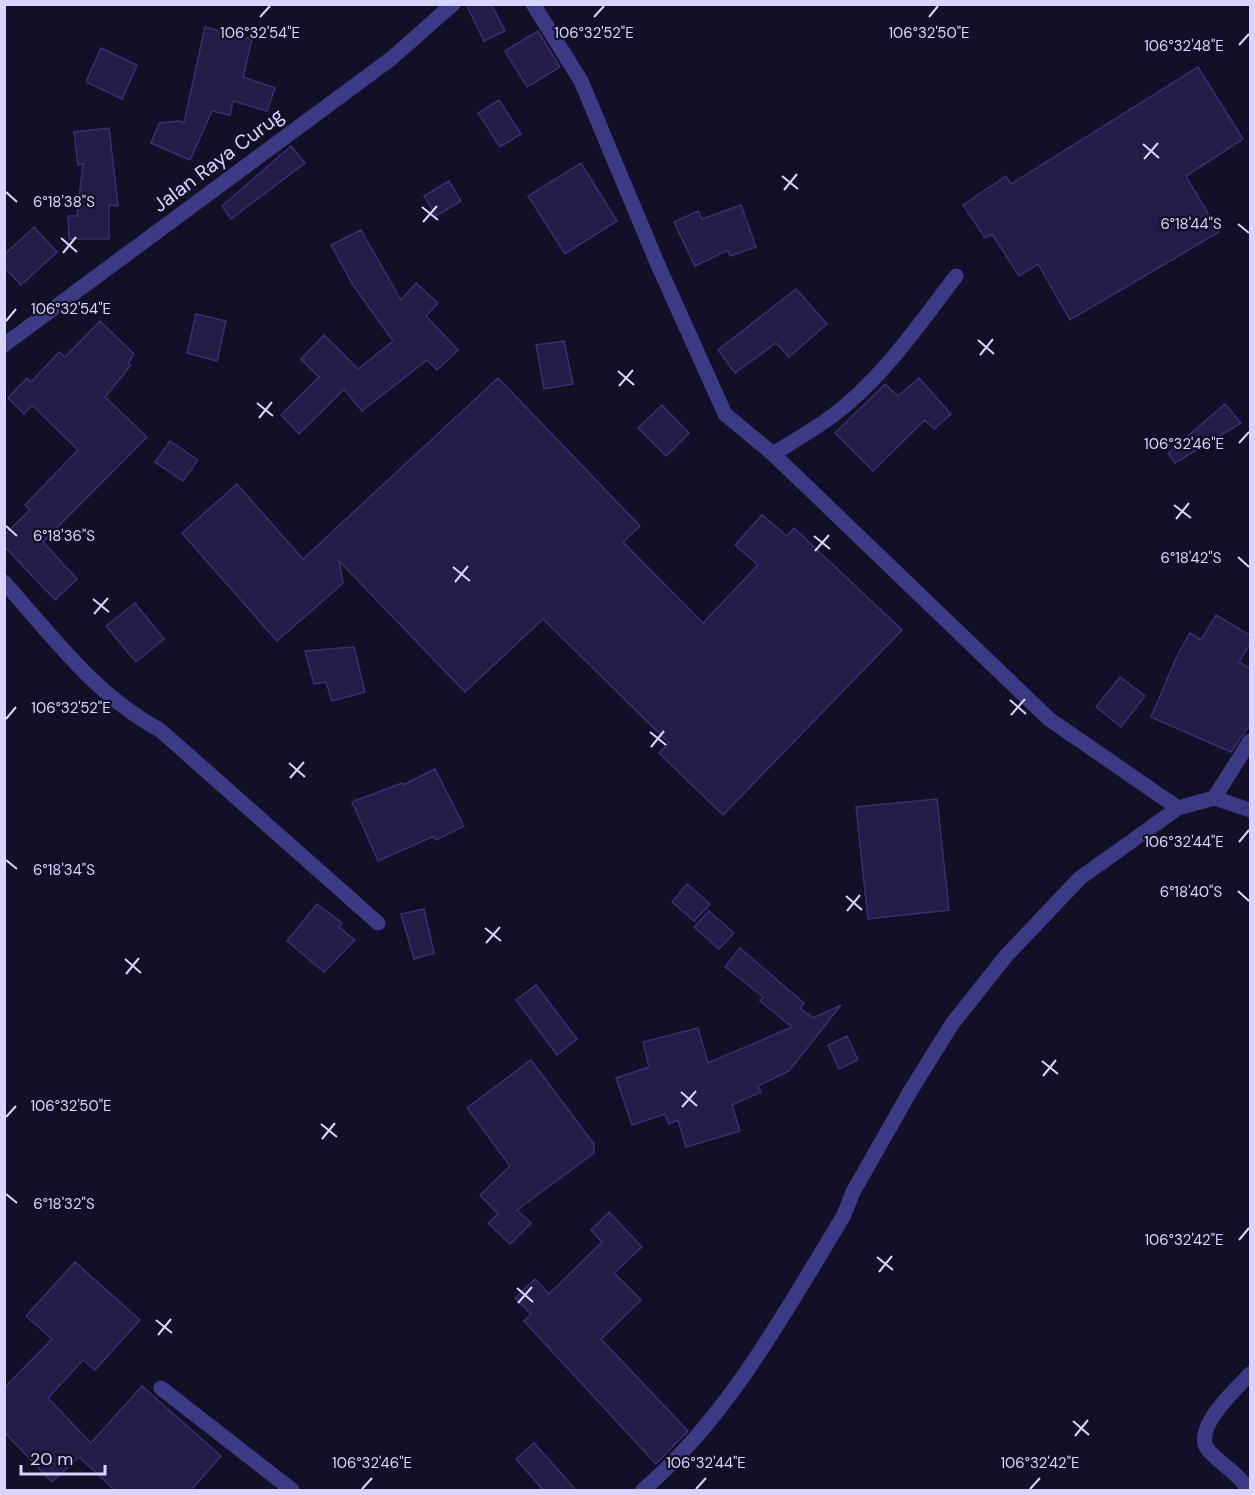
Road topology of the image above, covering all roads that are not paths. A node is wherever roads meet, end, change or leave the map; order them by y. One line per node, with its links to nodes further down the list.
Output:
1 (453, 4): 4 (street, Jalan Raya Curug)
2 (533, 4): 5 (street)
3 (956, 276): 5 (street)
4 (4, 345)
5 (773, 454): 9 (street)
6 (4, 582): 11 (street)
7 (1251, 741): 8 (street)
8 (1214, 798): 9 (street); 10 (street)
9 (1178, 808): 15 (street)
10 (1251, 810)
11 (378, 923)
12 (1251, 1374): 16 (street)
13 (161, 1388): 14 (street)
14 (292, 1491)
15 (643, 1491)
16 (1249, 1491)

